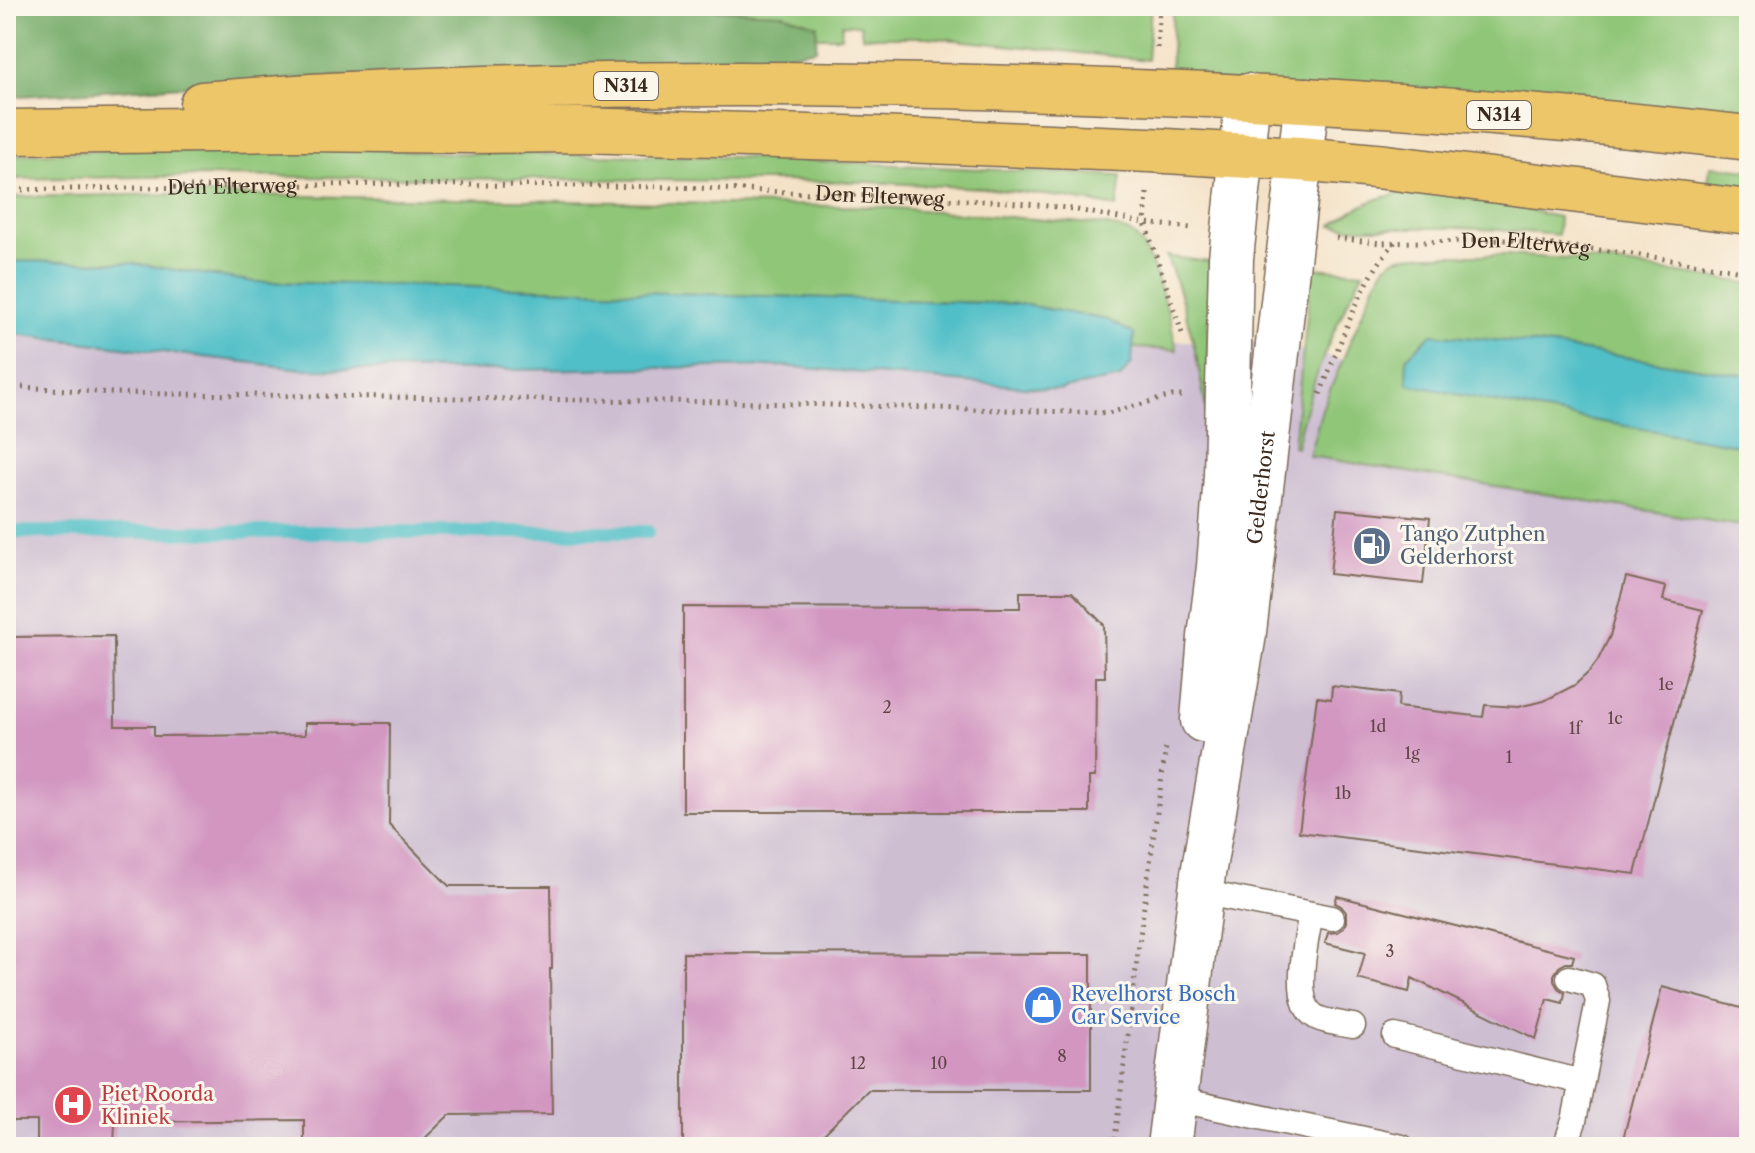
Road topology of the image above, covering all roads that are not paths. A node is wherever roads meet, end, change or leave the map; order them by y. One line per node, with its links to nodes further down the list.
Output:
1 (1248, 96): 2 (main road, N314); 3 (main road, N314); 6 (street, Gelderhorst)
2 (1307, 100): 5 (main road, N314); 7 (street, Gelderhorst)
3 (6, 121)
4 (6, 132): 6 (main road)
5 (1749, 138)
6 (1242, 155): 7 (main road); 9 (street, Gelderhorst)
7 (1300, 159): 8 (main road); 9 (street, Gelderhorst)
8 (1749, 212)
9 (1202, 883): 11 (lane); 14 (street, Gelderhorst)
10 (1569, 978): 13 (lane)
11 (1353, 1026)
12 (1395, 1036): 13 (lane)
13 (1582, 1082): 17 (lane)
14 (1175, 1099): 15 (street, Gelderhorst); 16 (lane)
15 (1169, 1147)
16 (1402, 1147)
17 (1565, 1147)

